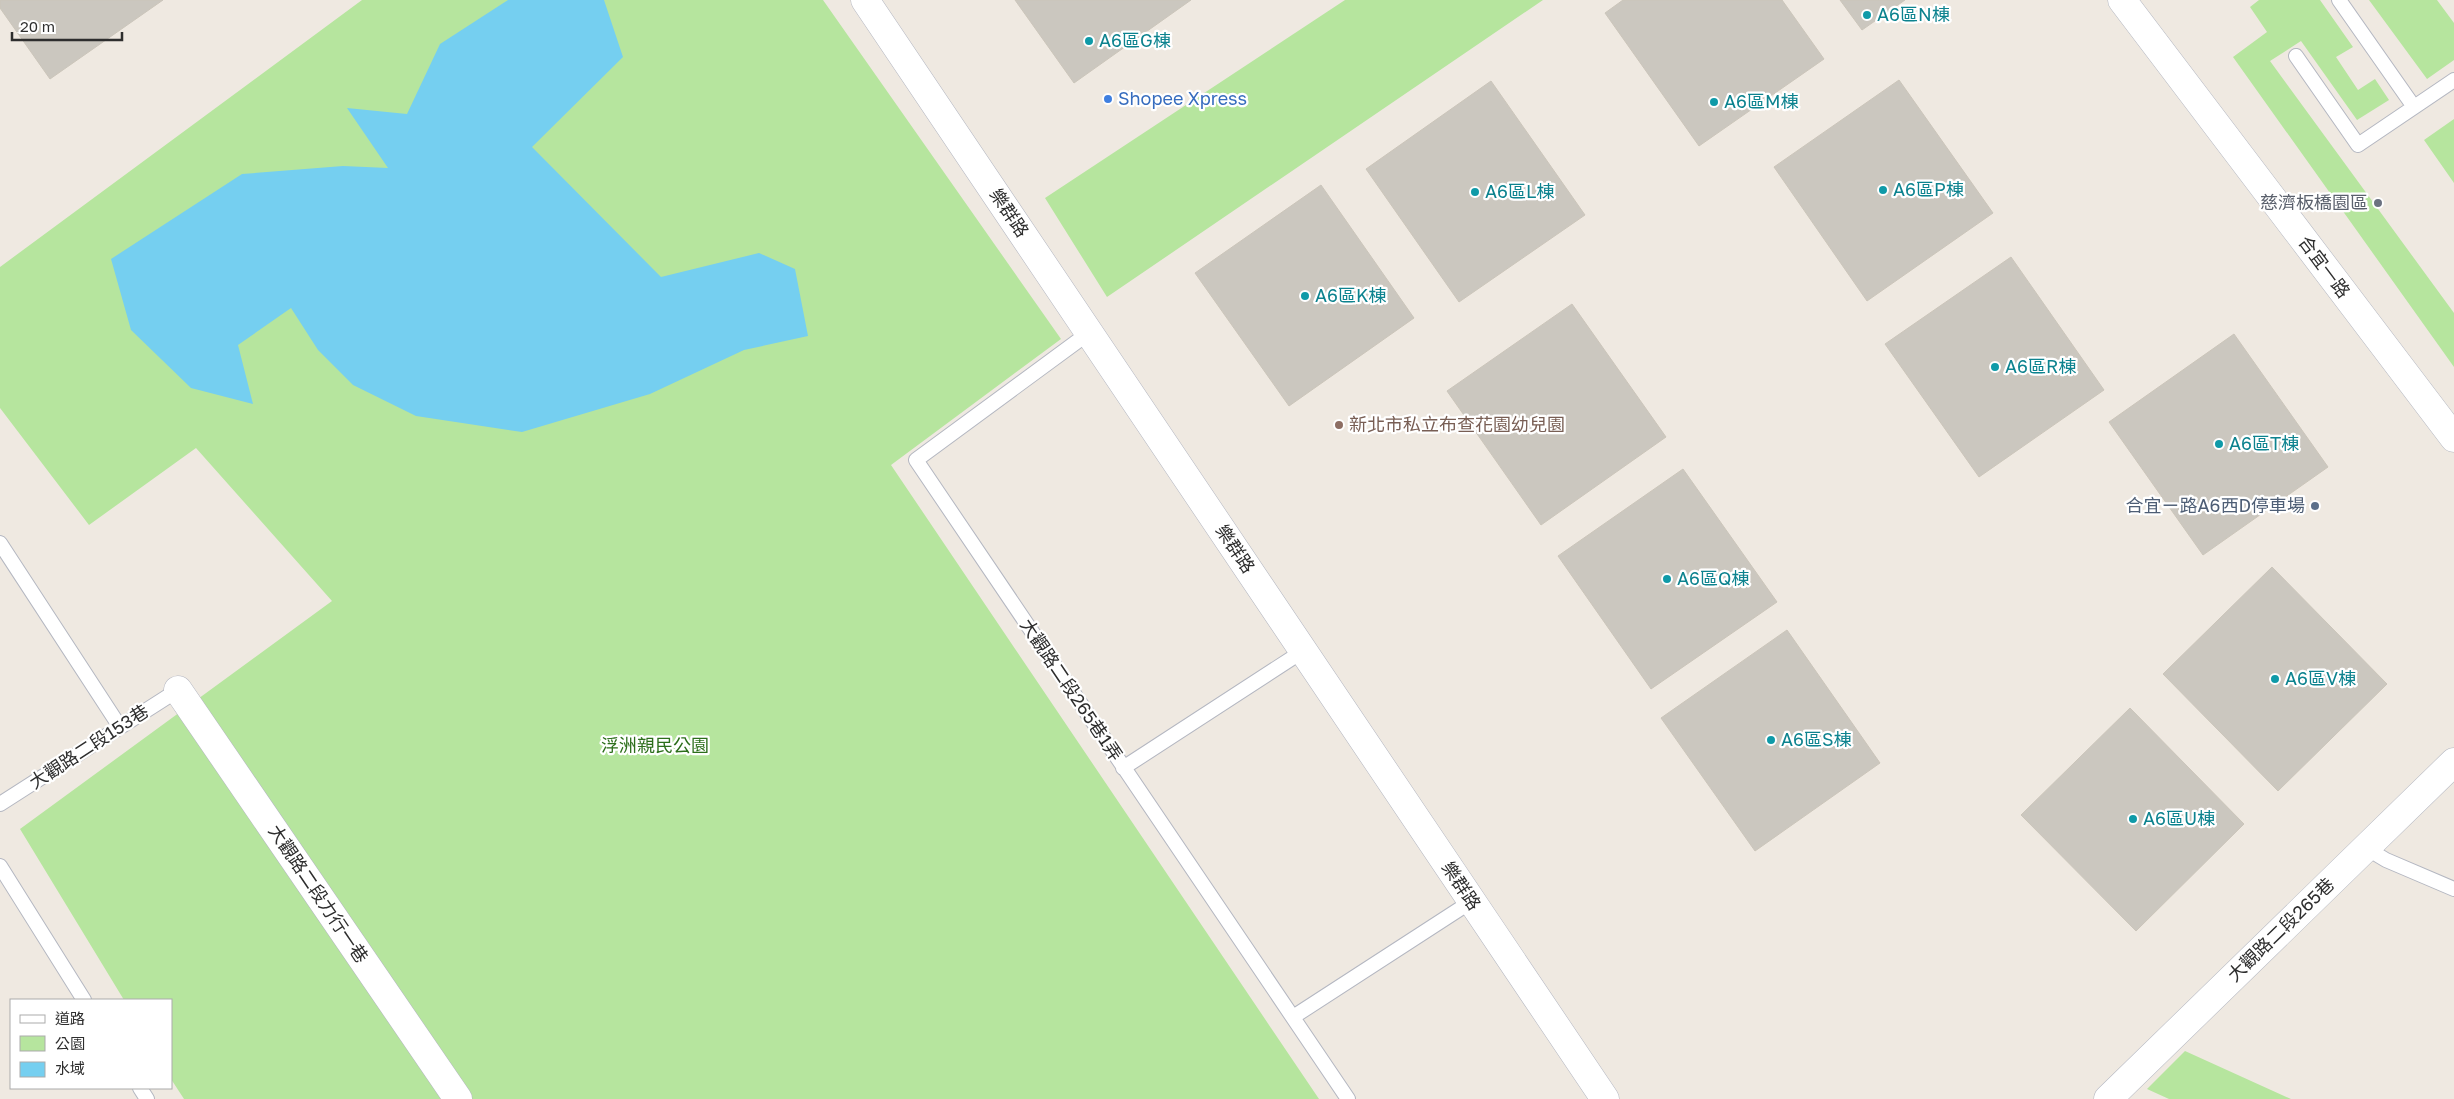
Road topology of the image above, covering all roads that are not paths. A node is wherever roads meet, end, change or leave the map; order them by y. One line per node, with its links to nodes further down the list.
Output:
1 (865, 0): 7 (street, 樂群路)
2 (2122, 0): 8 (street, 合宜一路)
3 (2339, 0): 6 (lane)
4 (2296, 56): 6 (lane)
5 (2454, 80): 6 (lane)
6 (2414, 107)
7 (1090, 332): 10 (street, 樂群路); 14 (lane, 大觀路二段265巷1弄)
8 (2454, 438)
9 (0, 543): 12 (lane)
10 (1304, 652): 14 (lane); 19 (street, 樂群路)
11 (178, 690): 12 (lane, 大觀路二段153巷); 22 (street, 大觀路二段力行一巷)
12 (120, 727): 15 (lane, 大觀路二段153巷)
13 (2454, 762): 16 (street, 大觀路二段265巷)
14 (1123, 768): 21 (lane, 大觀路二段265巷1弄)
15 (0, 804)
16 (2366, 848): 18 (lane); 25 (street, 大觀路二段265巷)
17 (0, 866): 20 (lane)
18 (2454, 889)
19 (1472, 901): 21 (lane); 24 (street, 樂群路)
20 (83, 999)
21 (1292, 1017): 23 (lane, 大觀路二段265巷1弄)
22 (458, 1099)
23 (1348, 1099)
24 (1605, 1099)
25 (2108, 1099)

